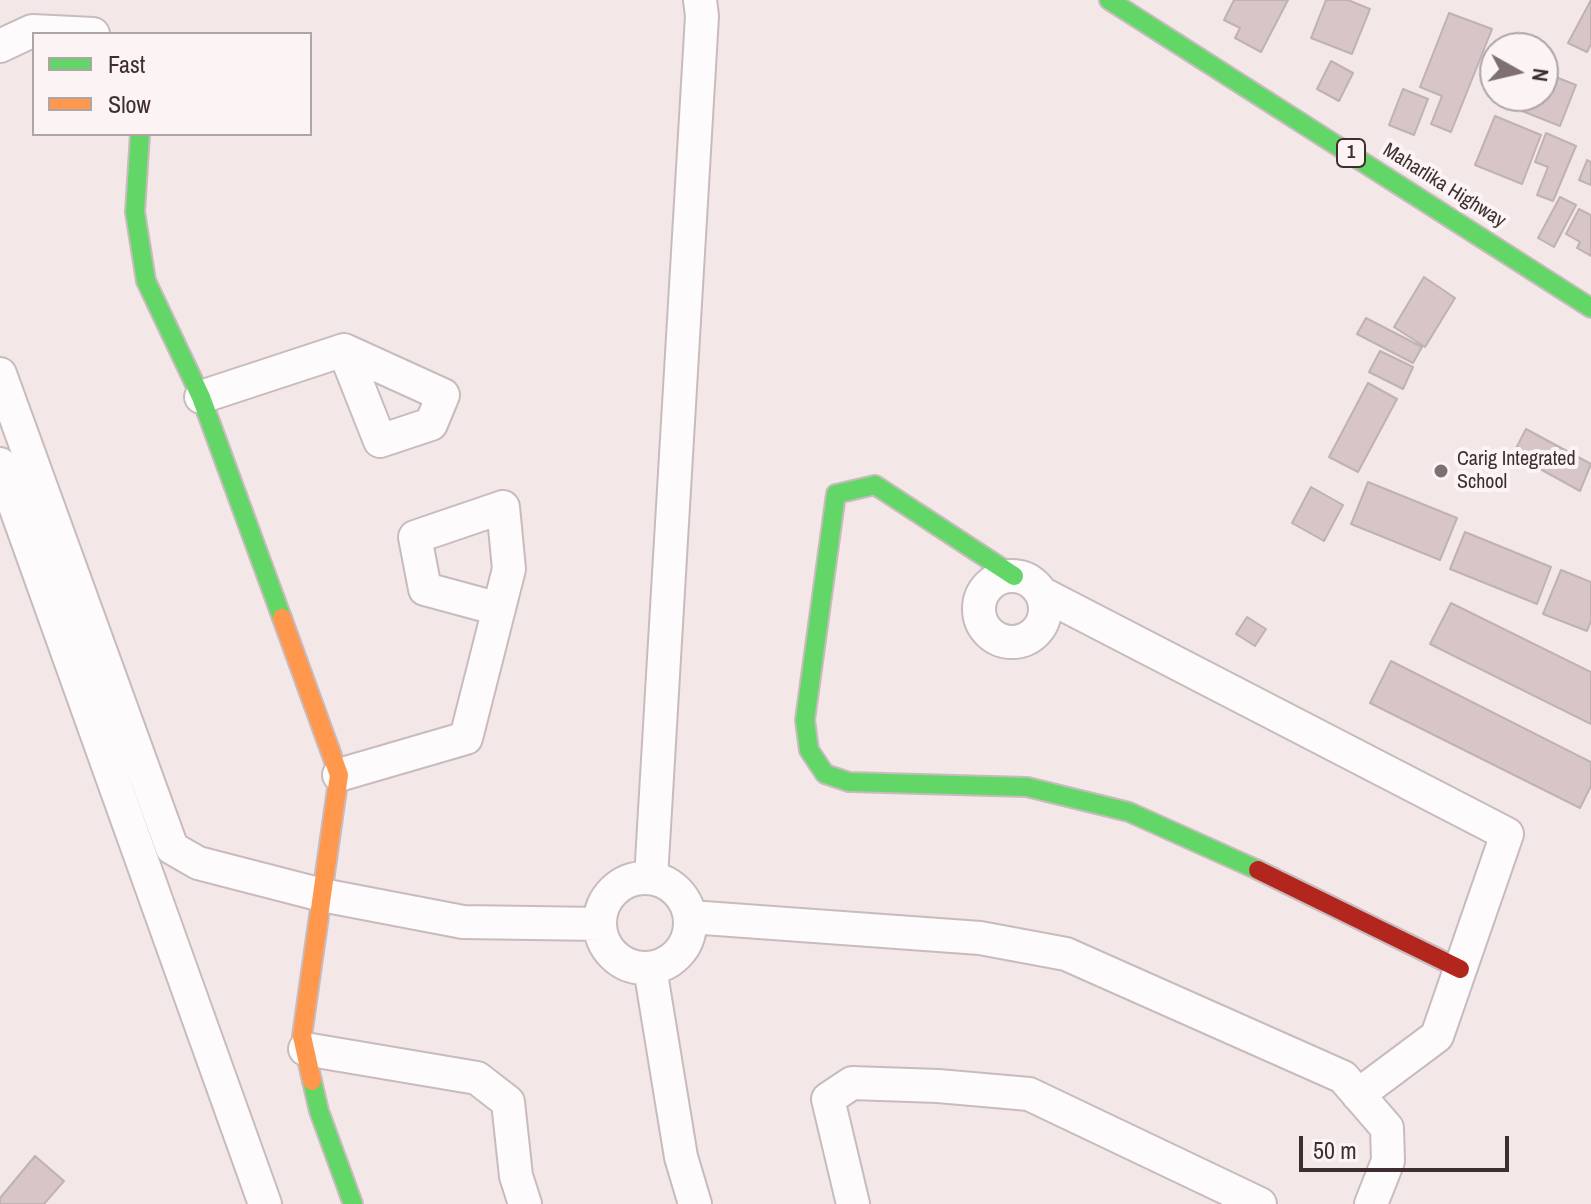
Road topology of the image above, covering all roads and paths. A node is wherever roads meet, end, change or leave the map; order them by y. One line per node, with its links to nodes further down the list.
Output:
1 (1109, 0): 6 (main road, Maharlika Highway / 1)
2 (704, 5): 15 (street)
3 (52, 32): 4 (street)
4 (0, 46)
5 (140, 136): 9 (main road)
6 (1591, 308)
7 (344, 350): 9 (street)
8 (0, 374): 16 (street)
9 (201, 397): 14 (main road)
10 (0, 464): 23 (street)
11 (1014, 576): 12 (street); 12 (street); 20 (main road)
12 (1041, 593): 20 (street)
13 (499, 609): 14 (street)
14 (339, 775): 16 (main road)
15 (651, 878): 17 (street); 18 (street)
16 (322, 895): 18 (street); 21 (main road)
17 (690, 917): 19 (street); 22 (street)
18 (600, 924): 19 (street)
19 (650, 968): 26 (street)
20 (1460, 969): 22 (street)
21 (305, 1049): 24 (main road); 25 (street)
22 (1358, 1095): 29 (street)
23 (265, 1204)
24 (353, 1204)
25 (525, 1204)
26 (695, 1204)
27 (853, 1204): 28 (street)
28 (1260, 1204)
29 (1371, 1204)

